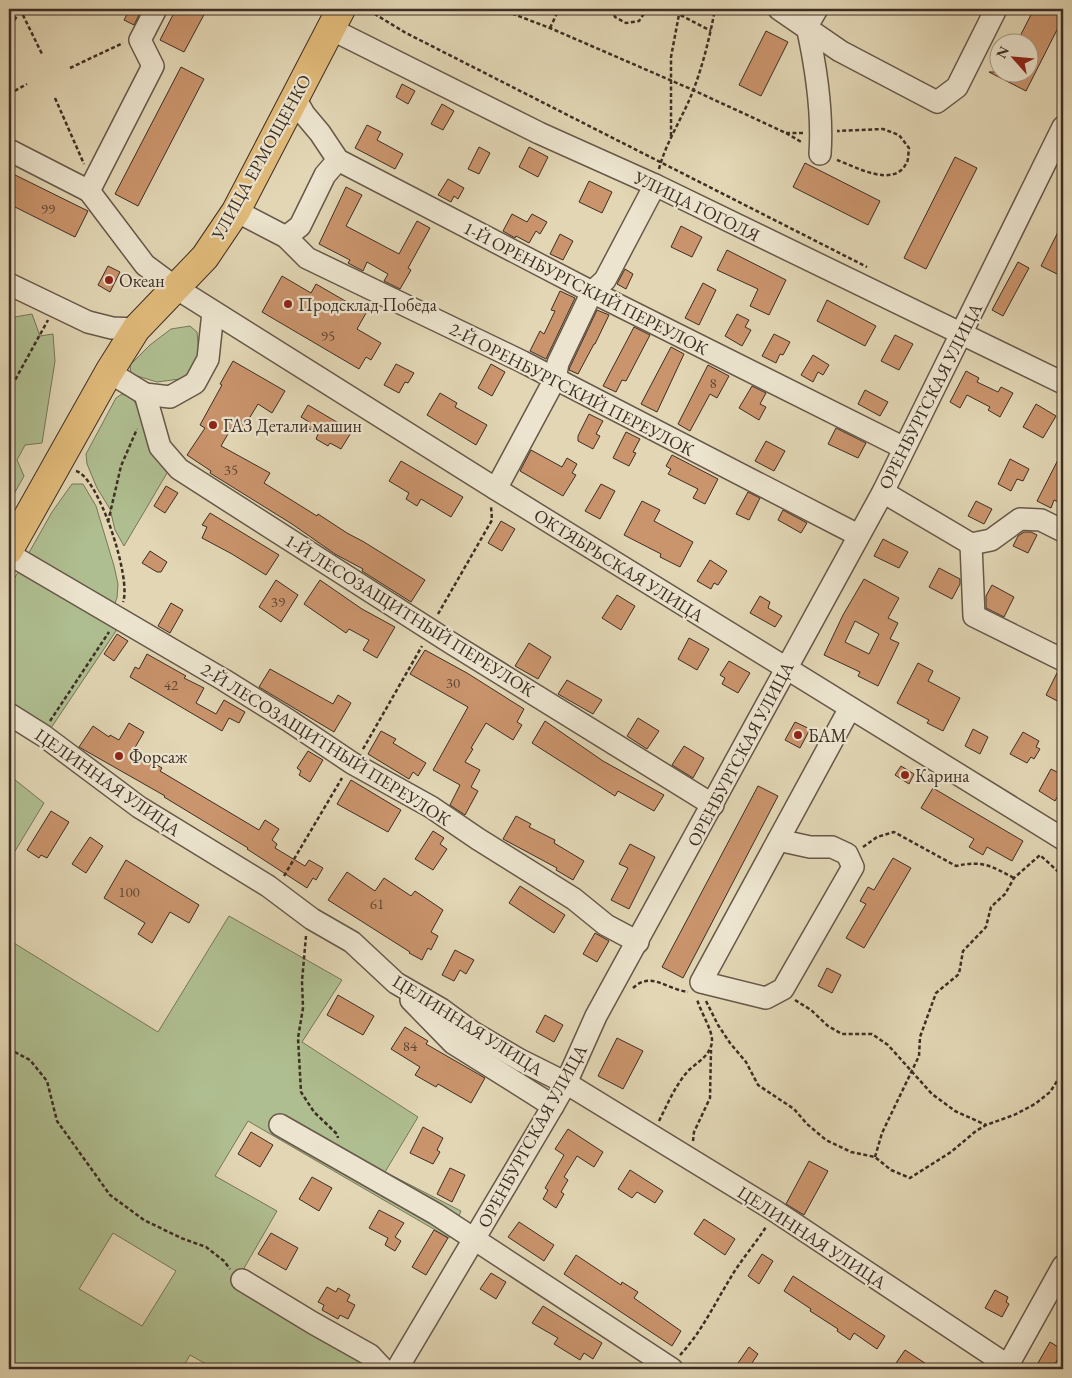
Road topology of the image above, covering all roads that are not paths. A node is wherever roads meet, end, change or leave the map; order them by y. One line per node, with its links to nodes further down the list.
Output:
1 (156, 9): 12 (street)
2 (779, 9): 4 (street)
3 (996, 9): 4 (street)
4 (812, 18): 9 (street)
5 (336, 19): 6 (highway, УЛИЦА ЕРМОЩЕНКО); 11 (street, УЛИЦА ГОГОЛЯ)
6 (295, 98): 10 (street, 1-Й ОРЕНБУРГСКИЙ ПЕРЕУЛОК); 13 (highway, УЛИЦА ЕРМОЩЕНКО)
7 (1063, 127): 20 (street, ОРЕНБУРГСКАЯ УЛИЦА)
8 (9, 150): 12 (street)
9 (820, 154)
10 (338, 160): 14 (street); 17 (street, 1-Й ОРЕНБУРГСКИЙ ПЕРЕУЛОК)
11 (655, 185): 17 (street); 20 (street, УЛИЦА ГОГОЛЯ)
12 (89, 191): 16 (street, ОКТЯБРЬСКАЯ УЛИЦА)
13 (236, 211): 14 (street, 2-Й ОРЕНБУРГСКИЙ ПЕРЕУЛОК); 16 (highway, УЛИЦА ЕРМОЩЕНКО)
14 (286, 237): 22 (street, 2-Й ОРЕНБУРГСКИЙ ПЕРЕУЛОК)
15 (9, 284): 19 (street)
16 (176, 288): 18 (street, ОКТЯБРЬСКАЯ УЛИЦА); 19 (highway, УЛИЦА ЕРМОЩЕНКО)
17 (592, 292): 22 (street); 25 (street, 1-Й ОРЕНБУРГСКИЙ ПЕРЕУЛОК)
18 (213, 312): 24 (street); 26 (street, ОКТЯБРЬСКАЯ УЛИЦА)
19 (136, 329): 21 (highway, УЛИЦА ЕРМОЩЕНКО)
20 (962, 333): 23 (street, УЛИЦА ГОГОЛЯ); 25 (street, ОРЕНБУРГСКАЯ УЛИЦА)
21 (109, 372): 24 (street); 31 (highway, УЛИЦА ЕРМОЩЕНКО)
22 (555, 379): 26 (street); 29 (street, 2-Й ОРЕНБУРГСКИЙ ПЕРЕУЛОК)
23 (1063, 383)
24 (145, 394): 36 (street, 1-Й ЛЕСОЗАЩИТНЫЙ ПЕРЕУЛОК)
25 (904, 448): 27 (street, ОРЕНБУРГСКАЯ УЛИЦА)
26 (496, 489): 33 (street, ОКТЯБРЬСКАЯ УЛИЦА)
27 (882, 492): 29 (street, ОРЕНБУРГСКАЯ УЛИЦА); 30 (street)
28 (1063, 531): 30 (street)
29 (858, 535): 33 (street, ОРЕНБУРГСКАЯ УЛИЦА)
30 (971, 544): 32 (street)
31 (9, 552): 39 (street, 2-Й ЛЕСОЗАЩИТНЫЙ ПЕРЕУЛОК)
32 (1063, 660)
33 (786, 668): 34 (street, ОКТЯБРЬСКАЯ УЛИЦА); 36 (street, ОРЕНБУРГСКАЯ УЛИЦА)
34 (850, 708): 37 (street, ОКТЯБРЬСКАЯ УЛИЦА); 38 (street)
35 (9, 714): 40 (street, ЦЕЛИННАЯ УЛИЦА)
36 (713, 805): 39 (street, ОРЕНБУРГСКАЯ УЛИЦА)
37 (1063, 839)
38 (778, 840): 38 (street)
39 (638, 942): 41 (street, ОРЕНБУРГСКАЯ УЛИЦА)
40 (396, 984): 41 (street, ЦЕЛИННАЯ УЛИЦА); 42 (street)
41 (566, 1083): 42 (street, ОРЕНБУРГСКАЯ УЛИЦА); 47 (street, ЦЕЛИННАЯ УЛИЦА)
42 (554, 1106): 44 (street, ОРЕНБУРГСКАЯ УЛИЦА)
43 (280, 1125): 44 (street)
44 (475, 1240): 48 (street); 50 (street, ОРЕНБУРГСКАЯ УЛИЦА)
45 (1063, 1266): 47 (street)
46 (242, 1280): 49 (street)
47 (1010, 1367)
48 (670, 1368)
49 (383, 1369)
50 (397, 1369)

